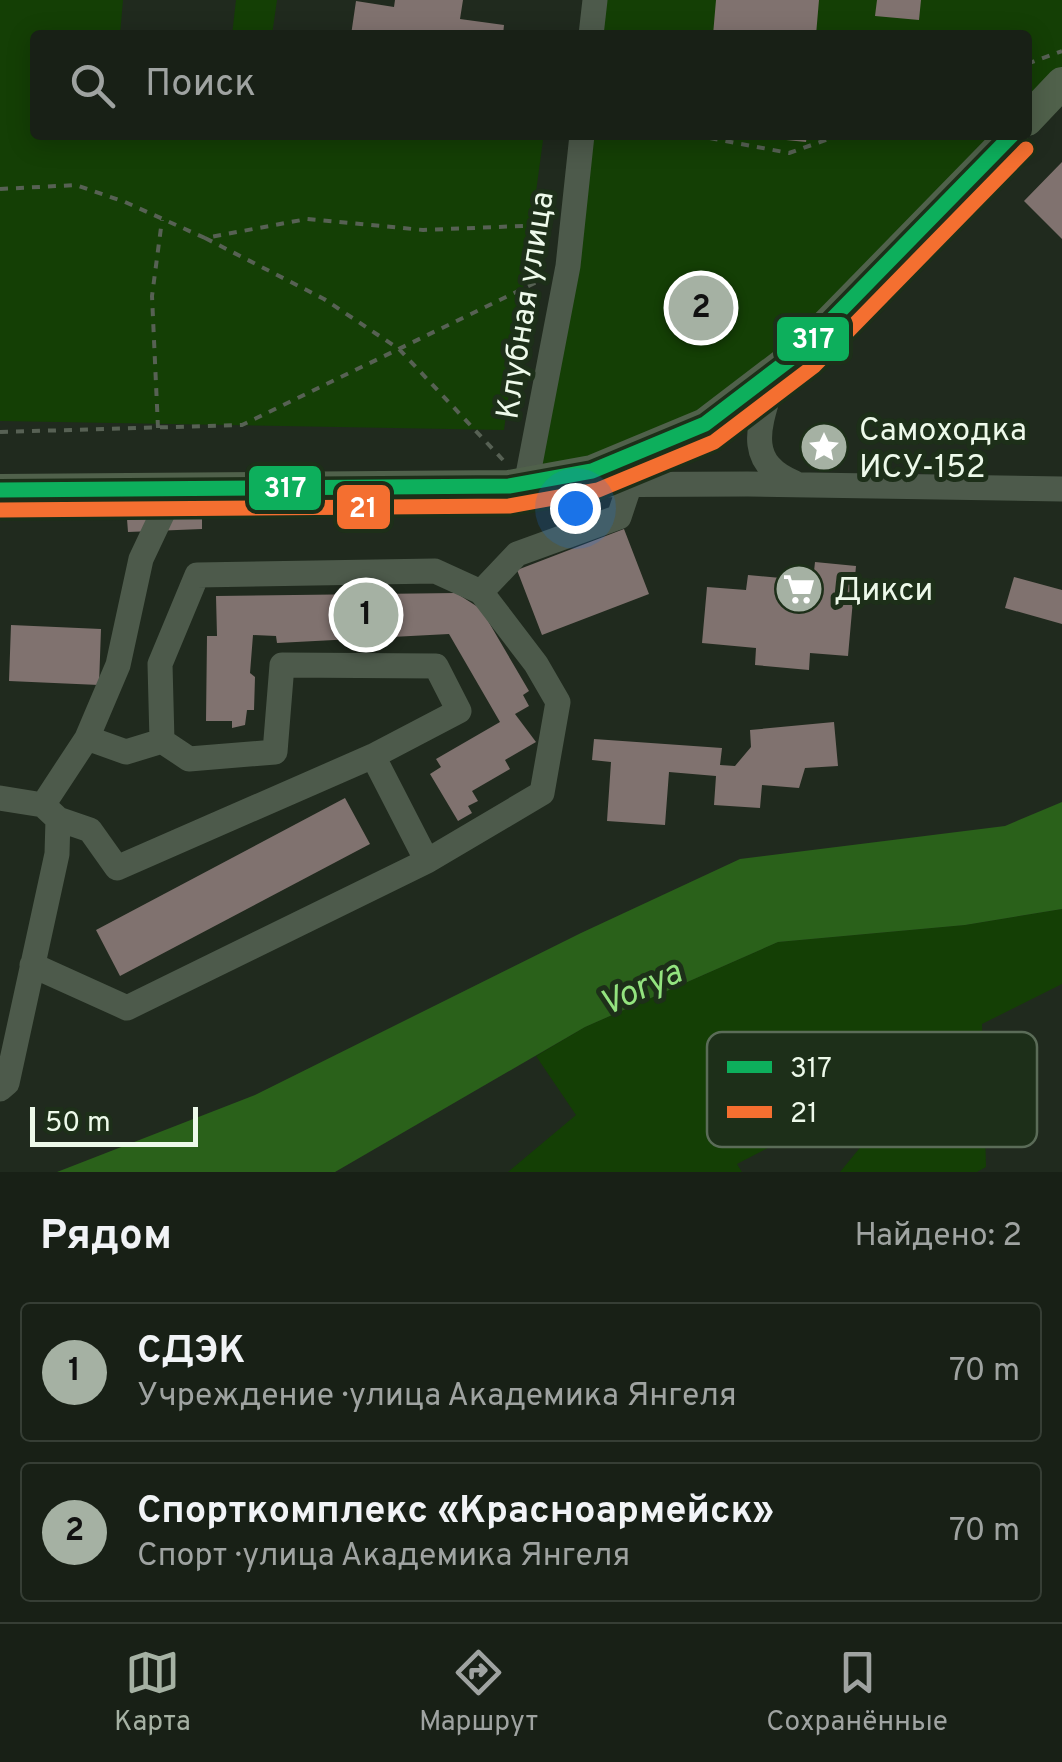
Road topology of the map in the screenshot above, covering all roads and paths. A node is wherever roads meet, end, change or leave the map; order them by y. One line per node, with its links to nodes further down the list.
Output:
1 (595, 0): 2 (street)
2 (592, 30)
3 (1062, 51): 4 (path)
4 (1032, 62)
5 (1062, 84): 6 (main road)
6 (1032, 115)
7 (581, 140): 13 (street, Клубная улица)
8 (719, 140): 9 (path)
9 (827, 140)
10 (1007, 140): 17 (main road)
11 (0, 189): 12 (path)
12 (162, 220): 14 (path); 18 (path)
13 (572, 225): 14 (path); 15 (street, Клубная улица)
14 (206, 238): 16 (path)
15 (568, 266): 16 (path); 21 (street, Клубная улица)
16 (398, 349): 18 (path); 21 (path)
17 (776, 370): 21 (main road); 22 (street)
18 (158, 428): 19 (path)
19 (0, 432)
20 (630, 484): 21 (street); 22 (street); 26 (street)
21 (526, 485): 23 (main road)
22 (800, 485): 25 (street)
23 (174, 487): 24 (main road); 27 (street)
24 (0, 490)
25 (1062, 490)
26 (481, 592): 28 (street); 32 (street)
27 (87, 738): 28 (street); 31 (street)
28 (162, 741): 29 (street)
29 (373, 756): 31 (street); 32 (street)
30 (0, 798): 31 (street)
31 (51, 812): 33 (street)
32 (427, 861): 33 (street)
33 (32, 965): 34 (street)
34 (3, 1086)

